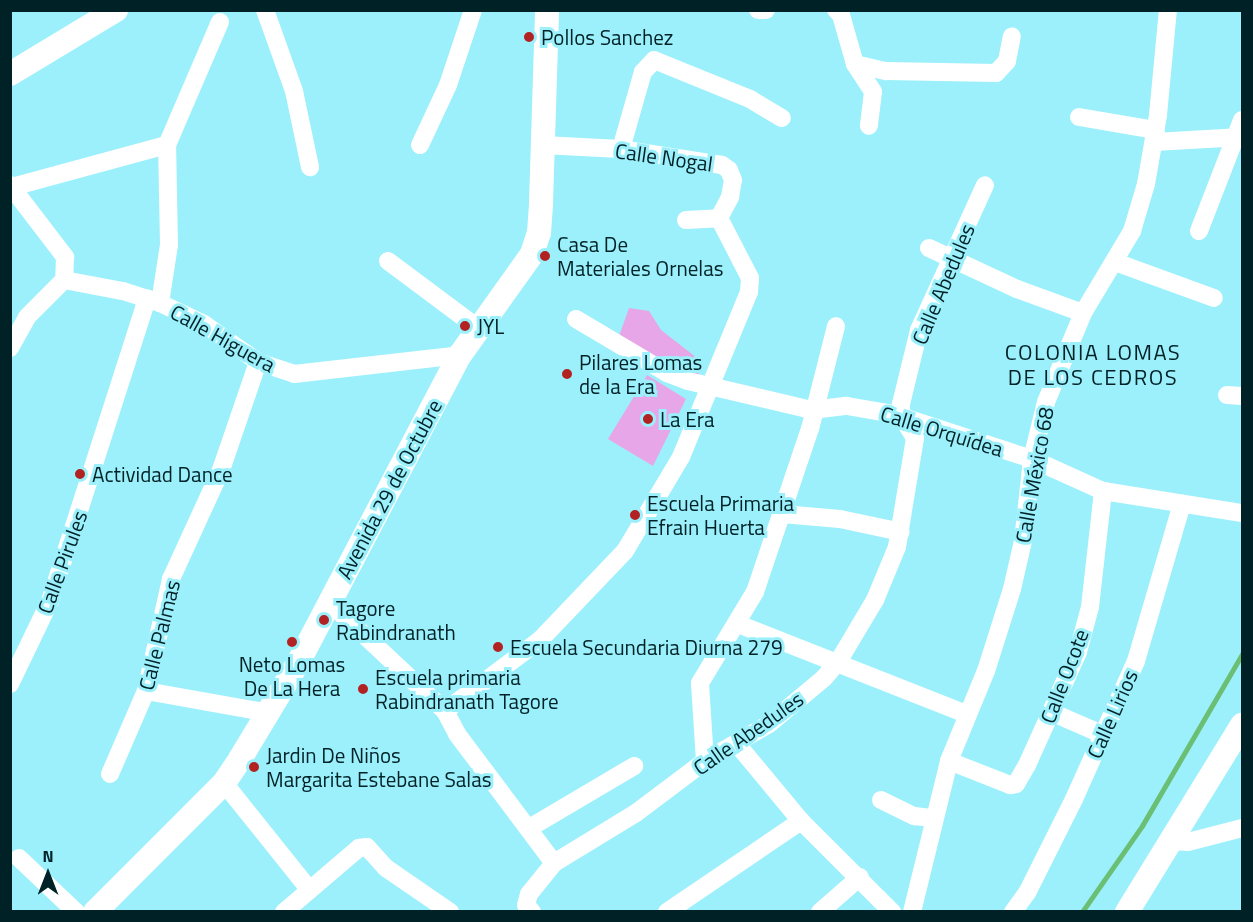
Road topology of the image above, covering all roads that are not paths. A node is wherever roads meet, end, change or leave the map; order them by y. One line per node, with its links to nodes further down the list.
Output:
1 (116, 10): 12 (street)
2 (265, 10): 22 (street)
3 (472, 10): 19 (street)
4 (547, 10): 20 (street, Avenida 29 de Octubre)
5 (758, 10): 6 (street)
6 (766, 10)
7 (836, 10): 11 (street)
8 (1168, 10): 17 (street, Calle México 68)
9 (220, 22): 18 (street)
10 (1012, 36): 11 (street)
11 (855, 64): 15 (street)
12 (10, 74)
13 (1079, 117): 17 (street)
14 (782, 118): 21 (street)
15 (869, 126)
16 (1241, 131): 17 (street); 27 (street)
17 (1155, 136): 31 (street, Calle México 68)
18 (166, 145): 24 (street); 34 (street, Calle Pirules)
19 (420, 145)
20 (542, 145): 21 (street, Calle Nogal); 38 (street, Avenida 29 de Octubre)
21 (621, 149): 25 (street, Calle Nogal)
22 (310, 167)
23 (985, 185): 30 (street, Calle Abedules)
24 (11, 186): 32 (street)
25 (719, 218): 26 (street); 42 (street)
26 (686, 220)
27 (1198, 231)
28 (929, 248): 30 (street)
29 (388, 261): 38 (street)
30 (954, 261): 35 (street); 44 (street, Calle Abedules)
31 (1115, 262): 33 (street); 35 (street, Calle México 68)
32 (64, 280): 34 (street, Calle Higuera); 39 (street)
33 (1214, 298)
34 (154, 301): 41 (street, Calle Higuera); 54 (street, Calle Pirules)
35 (1083, 314): 45 (street, Calle México 68)
36 (576, 319): 42 (street, Calle Orquídea)
37 (836, 326): 43 (street)
38 (478, 328): 40 (street, Avenida 29 de Octubre)
39 (10, 348)
40 (460, 355): 41 (street, Calle Higuera); 51 (street, Avenida 29 de Octubre)
41 (258, 362): 55 (street, Calle Palmas)
42 (709, 385): 43 (street, Calle Orquídea); 56 (street)
43 (812, 410): 44 (street, Calle Orquídea); 49 (street)
44 (901, 416): 45 (street, Calle Orquídea); 50 (street, Calle Abedules)
45 (1032, 459): 46 (street, Calle Orquídea); 59 (street, Calle México 68)
46 (1103, 491): 47 (street, Calle Orquídea); 57 (street, Calle Ocote)
47 (1182, 504): 48 (street, Calle Orquídea); 61 (street, Calle Lirios)
48 (1242, 513)
49 (782, 514): 50 (street); 52 (street)
50 (901, 532): 53 (street, Calle Abedules)
51 (329, 602): 56 (street); 58 (street, Avenida 29 de Octubre)
52 (738, 624): 53 (street); 64 (street)
53 (838, 662): 59 (street); 62 (street, Calle Abedules)
54 (10, 684)
55 (146, 691): 58 (street); 66 (street, Calle Palmas)
56 (445, 711): 71 (street)
57 (1052, 712): 61 (street); 63 (street, Calle Ocote)
58 (269, 713): 67 (street, Avenida 29 de Octubre)
59 (966, 714): 63 (street, Calle México 68)
60 (1242, 725): 73 (street)
61 (1104, 735): 88 (street, Calle Lirios)
62 (737, 744): 64 (street, Calle Abedules); 70 (street)
63 (949, 760): 69 (street, Calle México 68)
64 (705, 761): 75 (street, Calle Abedules)
65 (634, 766): 71 (street)
66 (111, 774)
67 (224, 783): 77 (street); 80 (street, Avenida 29 de Octubre)
68 (881, 800): 69 (street)
69 (934, 818): 87 (street, Calle México 68)
70 (801, 821): 76 (street); 84 (street)
71 (531, 828): 75 (street)
72 (1242, 828): 73 (street)
73 (1171, 841): 78 (street)
74 (19, 858): 79 (street)
75 (554, 862): 83 (street)
76 (860, 877): 85 (street); 86 (street)
77 (308, 888): 81 (street); 82 (street)
78 (1129, 911)
79 (76, 912)
80 (95, 912)
81 (284, 912)
82 (450, 912)
83 (532, 912)
84 (667, 912)
85 (820, 912)
86 (892, 912)
87 (912, 912)
88 (1013, 912)

